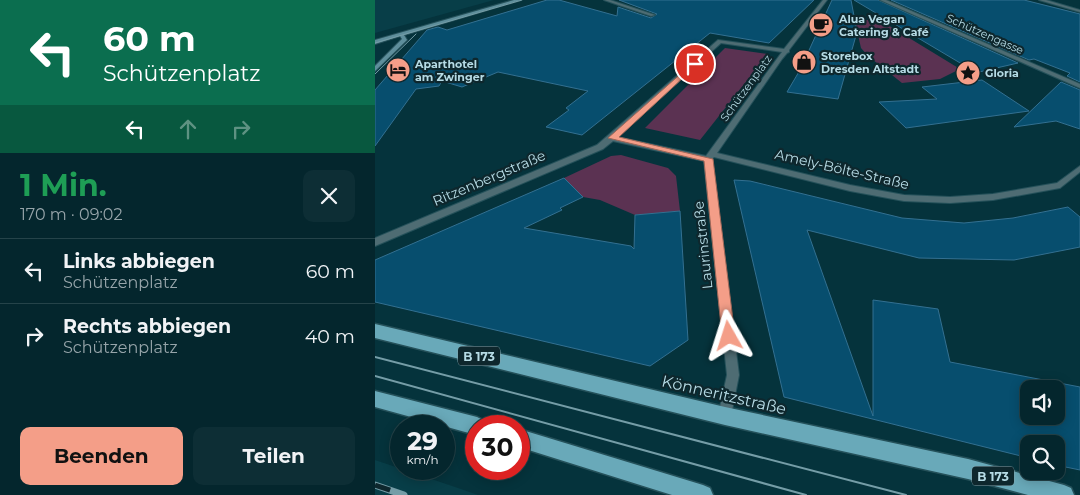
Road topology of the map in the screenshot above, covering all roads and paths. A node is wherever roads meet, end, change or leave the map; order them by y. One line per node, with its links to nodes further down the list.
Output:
1 (519, 0): 8 (street)
2 (606, 0): 7 (street)
3 (825, 0): 10 (street)
4 (882, 0): 12 (street, Schützengasse)
5 (1041, 0): 6 (street)
6 (1080, 10)
7 (653, 15)
8 (401, 35): 9 (street); 11 (street)
9 (375, 42)
10 (787, 51): 13 (street, Schützenplatz); 14 (street, Schützenplatz)
11 (375, 70)
12 (1080, 86)
13 (613, 138): 14 (street); 16 (street, Ritzenbergstraße)
14 (710, 156): 15 (street, Amely-Bölte-Straße); 19 (street, Laurinstraße)
15 (1080, 168)
16 (375, 242)
17 (375, 331): 19 (main road, Könneritzstraße / B 173)
18 (375, 399): 20 (main road)
19 (725, 416): 23 (main road, Könneritzstraße / B 173)
20 (465, 423)
21 (530, 441): 22 (main road)
22 (703, 495)
23 (1064, 495)

